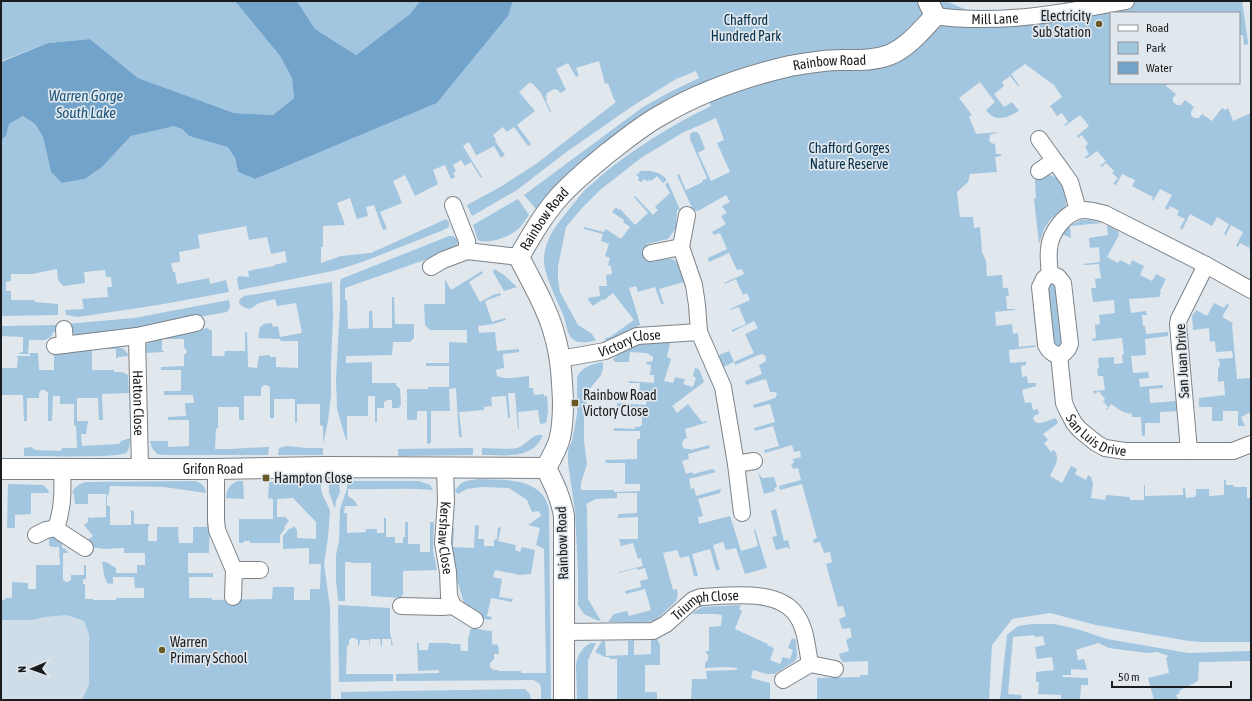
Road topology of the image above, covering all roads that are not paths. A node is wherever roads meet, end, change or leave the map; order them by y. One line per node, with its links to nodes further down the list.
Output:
1 (1126, 1): 2 (street, Mill Lane)
2 (932, 8): 12 (street, Rainbow Road)
3 (1039, 139): 4 (street)
4 (1054, 161): 5 (street); 7 (street)
5 (1039, 170)
6 (453, 205): 10 (street)
7 (1078, 210): 13 (street); 15 (street)
8 (687, 214): 9 (street)
9 (681, 247): 11 (street); 19 (street)
10 (467, 251): 12 (street); 14 (street)
11 (651, 253)
12 (519, 257): 22 (street, Rainbow Road)
13 (1206, 265): 16 (street); 24 (street, San Juan Drive)
14 (430, 267)
15 (1050, 274): 21 (street); 21 (street)
16 (1251, 290)
17 (196, 323): 20 (street)
18 (64, 329): 20 (street)
19 (699, 332): 22 (street, Victory Close); 26 (street)
20 (137, 336): 30 (street, Hatton Close)
21 (1059, 355): 24 (street, San Luis Drive)
22 (560, 359): 28 (street, Rainbow Road)
23 (1251, 444): 24 (street)
24 (1188, 451)
25 (754, 461): 26 (street)
26 (736, 464): 33 (street)
27 (445, 468): 28 (street, Grifon Road); 31 (street, Grifon Road); 41 (street, Kershaw Close)
28 (546, 468): 43 (street, Rainbow Road)
29 (1, 469): 32 (street, Grifon Road)
30 (140, 469): 31 (street, Grifon Road); 32 (street, Grifon Road)
31 (216, 469): 37 (street)
32 (62, 470): 34 (street)
33 (742, 513)
34 (56, 528): 35 (street); 36 (street)
35 (36, 535)
36 (84, 548)
37 (234, 570): 38 (street); 39 (street)
38 (260, 570)
39 (233, 597)
40 (401, 606): 41 (street)
41 (453, 606): 42 (street)
42 (475, 620)
43 (564, 632): 44 (street, Triumph Close); 47 (street, Rainbow Road)
44 (810, 664): 45 (street); 46 (street)
45 (836, 669)
46 (783, 680)
47 (564, 700)

